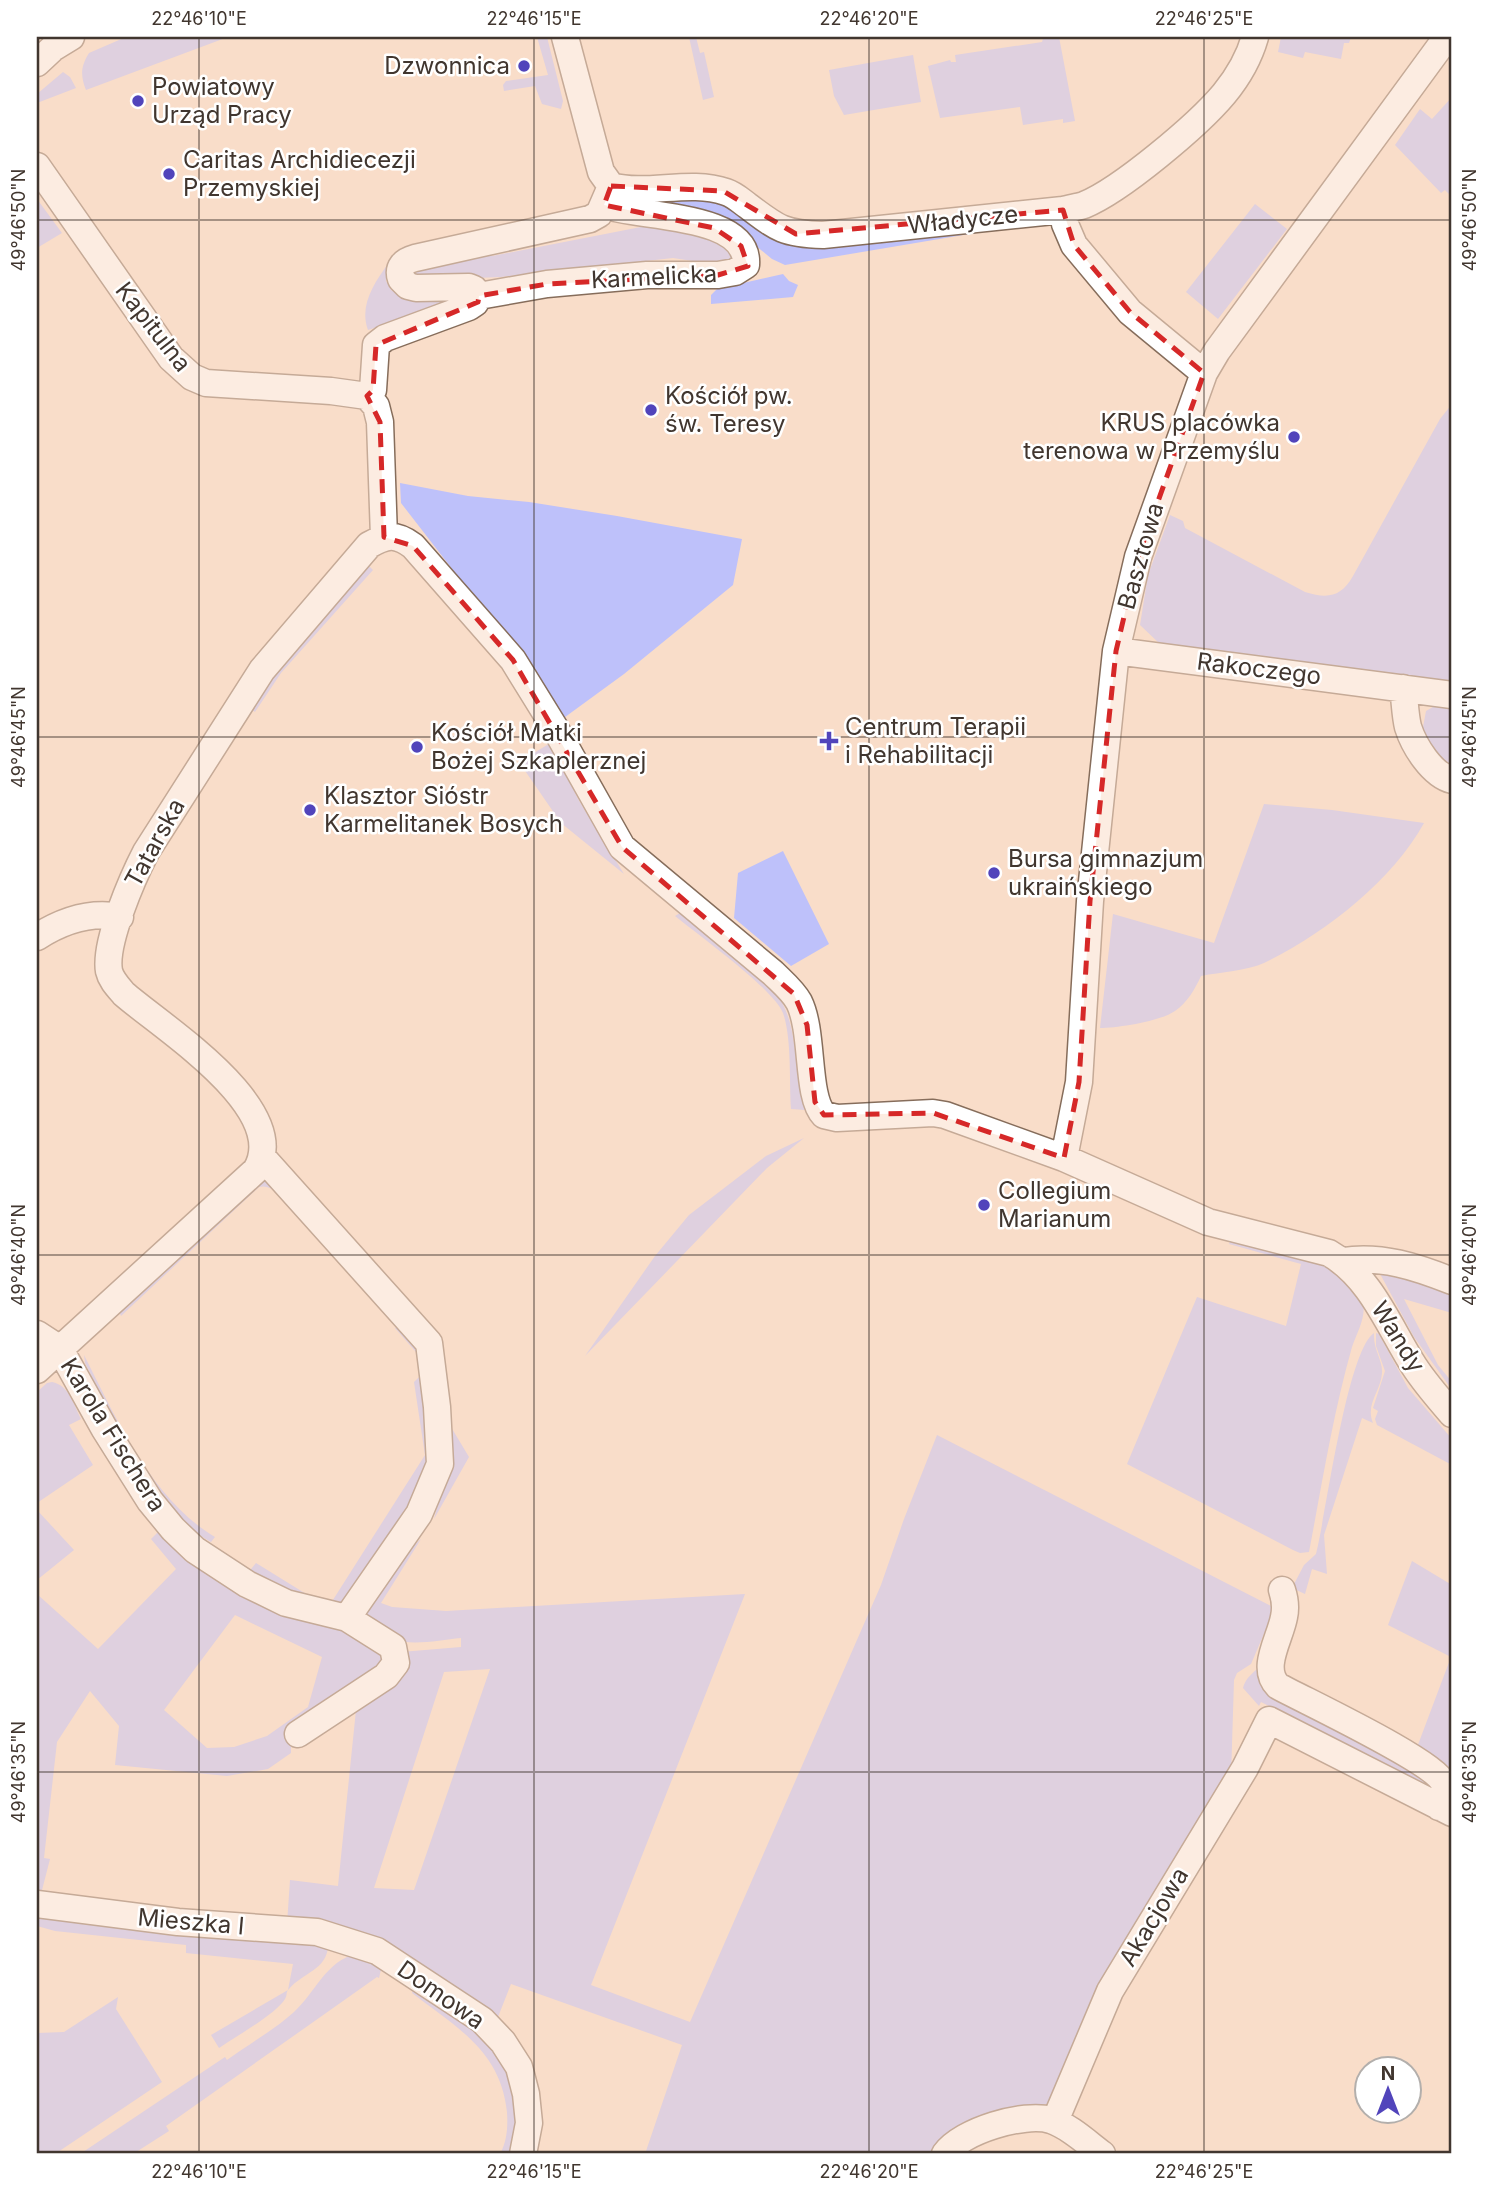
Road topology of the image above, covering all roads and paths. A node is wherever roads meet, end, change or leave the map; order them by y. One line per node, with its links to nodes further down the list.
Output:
1 (71, 37): 5 (street)
2 (565, 37): 7 (street)
3 (1255, 37): 8 (street, Władycze)
4 (1447, 37): 10 (street, Basztowa)
5 (37, 63)
6 (37, 166): 11 (street, Kapitulna)
7 (608, 196): 8 (street, Władycze); 9 (street, Karmelicka); 9 (street, Karmelicka)
8 (1063, 209): 10 (street)
9 (479, 296): 11 (street, Karmelicka)
10 (1204, 373): 13 (street, Basztowa)
11 (367, 396): 12 (street)
12 (384, 537): 17 (street, Tatarska); 20 (street)
13 (1116, 651): 14 (street, Rakoczego); 20 (street, Basztowa)
14 (1403, 688): 15 (street, Rakoczego); 16 (street)
15 (1452, 695)
16 (1452, 780)
17 (120, 917): 18 (street); 19 (street, Tatarska)
18 (37, 937)
19 (263, 1158): 24 (street); 28 (street)
20 (1064, 1158): 21 (street)
21 (1343, 1261): 22 (street); 26 (street, Wandy)
22 (1452, 1281)
23 (37, 1334): 24 (street)
24 (60, 1349): 25 (street); 28 (street, Karola Fischera)
25 (37, 1370)
26 (1452, 1413)
27 (1282, 1590): 30 (street)
28 (347, 1618): 29 (street, Karola Fischera)
29 (298, 1734)
30 (1446, 1810): 33 (street, Akacjowa)
31 (37, 1904): 32 (street, Mieszka I)
32 (345, 1941): 34 (street, Domowa)
33 (1055, 2122): 35 (street); 36 (street)
34 (523, 2154)
35 (945, 2154)
36 (1101, 2154)

